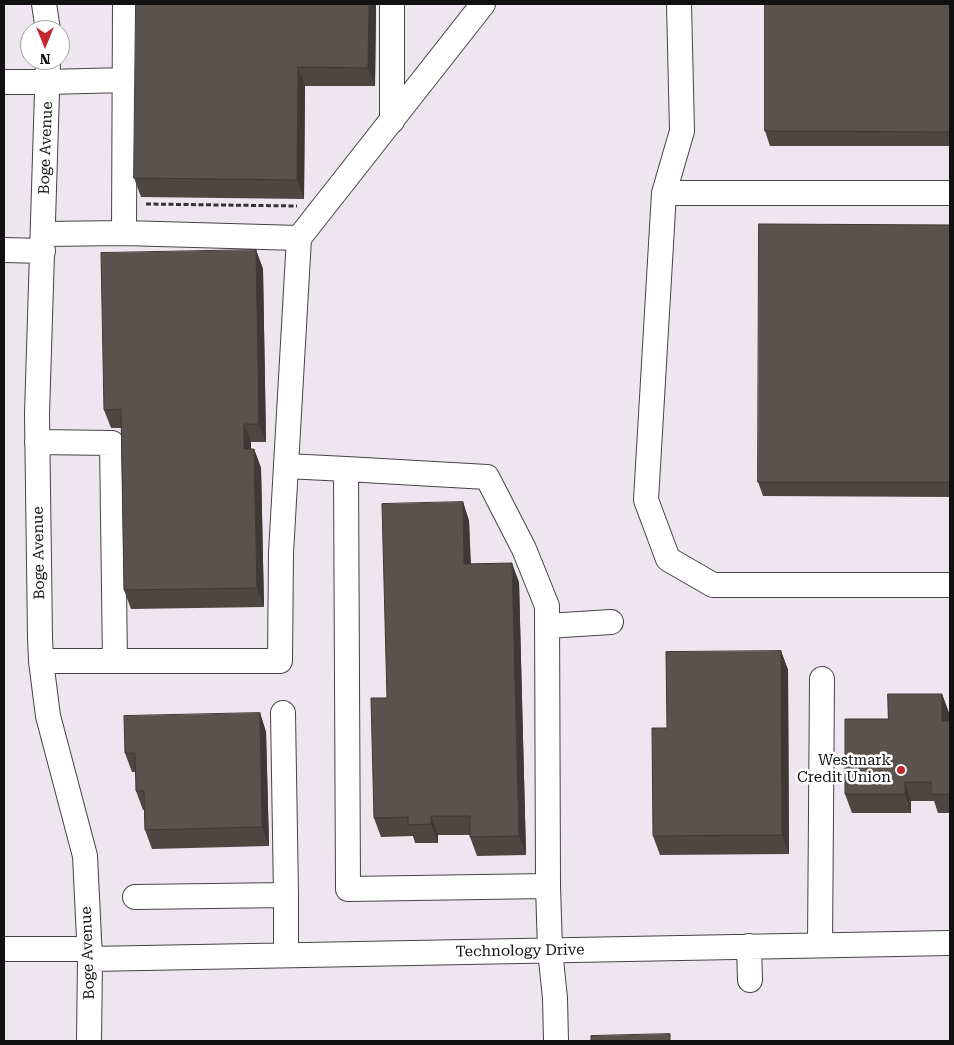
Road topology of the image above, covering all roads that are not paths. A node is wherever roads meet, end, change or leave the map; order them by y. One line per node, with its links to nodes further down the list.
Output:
1 (44, 4): 7 (street)
2 (125, 4): 10 (street)
3 (392, 4): 12 (street)
4 (460, 4): 8 (street)
5 (483, 4): 8 (street)
6 (679, 4): 13 (street)
7 (46, 20)
8 (460, 34): 12 (street)
9 (48, 71): 10 (street); 11 (street); 17 (street, Boge Avenue)
10 (124, 80): 15 (street)
11 (4, 82)
12 (392, 121): 16 (street)
13 (664, 193): 14 (street); 22 (street)
14 (950, 193)
15 (124, 233): 16 (street); 17 (street)
16 (300, 238): 20 (street)
17 (43, 242): 18 (street); 19 (street, Boge Avenue)
18 (4, 250)
19 (37, 442): 25 (street, Boge Avenue); 26 (street)
20 (286, 466): 21 (street); 26 (street)
21 (346, 470): 24 (street); 29 (street)
22 (950, 585)
23 (611, 622): 24 (street)
24 (547, 626): 29 (street)
25 (41, 661): 26 (street); 37 (street, Boge Avenue)
26 (115, 661)
27 (822, 679): 33 (street)
28 (283, 713): 30 (street)
29 (548, 886): 36 (street)
30 (286, 895): 31 (street); 38 (street)
31 (135, 897)
32 (950, 943): 33 (street, Technology Drive)
33 (820, 945): 34 (street, Technology Drive)
34 (749, 946): 36 (street, Technology Drive); 39 (street)
35 (4, 949): 37 (street, Technology Drive)
36 (550, 950): 38 (street, Technology Drive); 41 (street)
37 (90, 954): 38 (street, Technology Drive); 40 (street, Boge Avenue)
38 (286, 956)
39 (750, 980)
40 (89, 1041)
41 (556, 1041)

